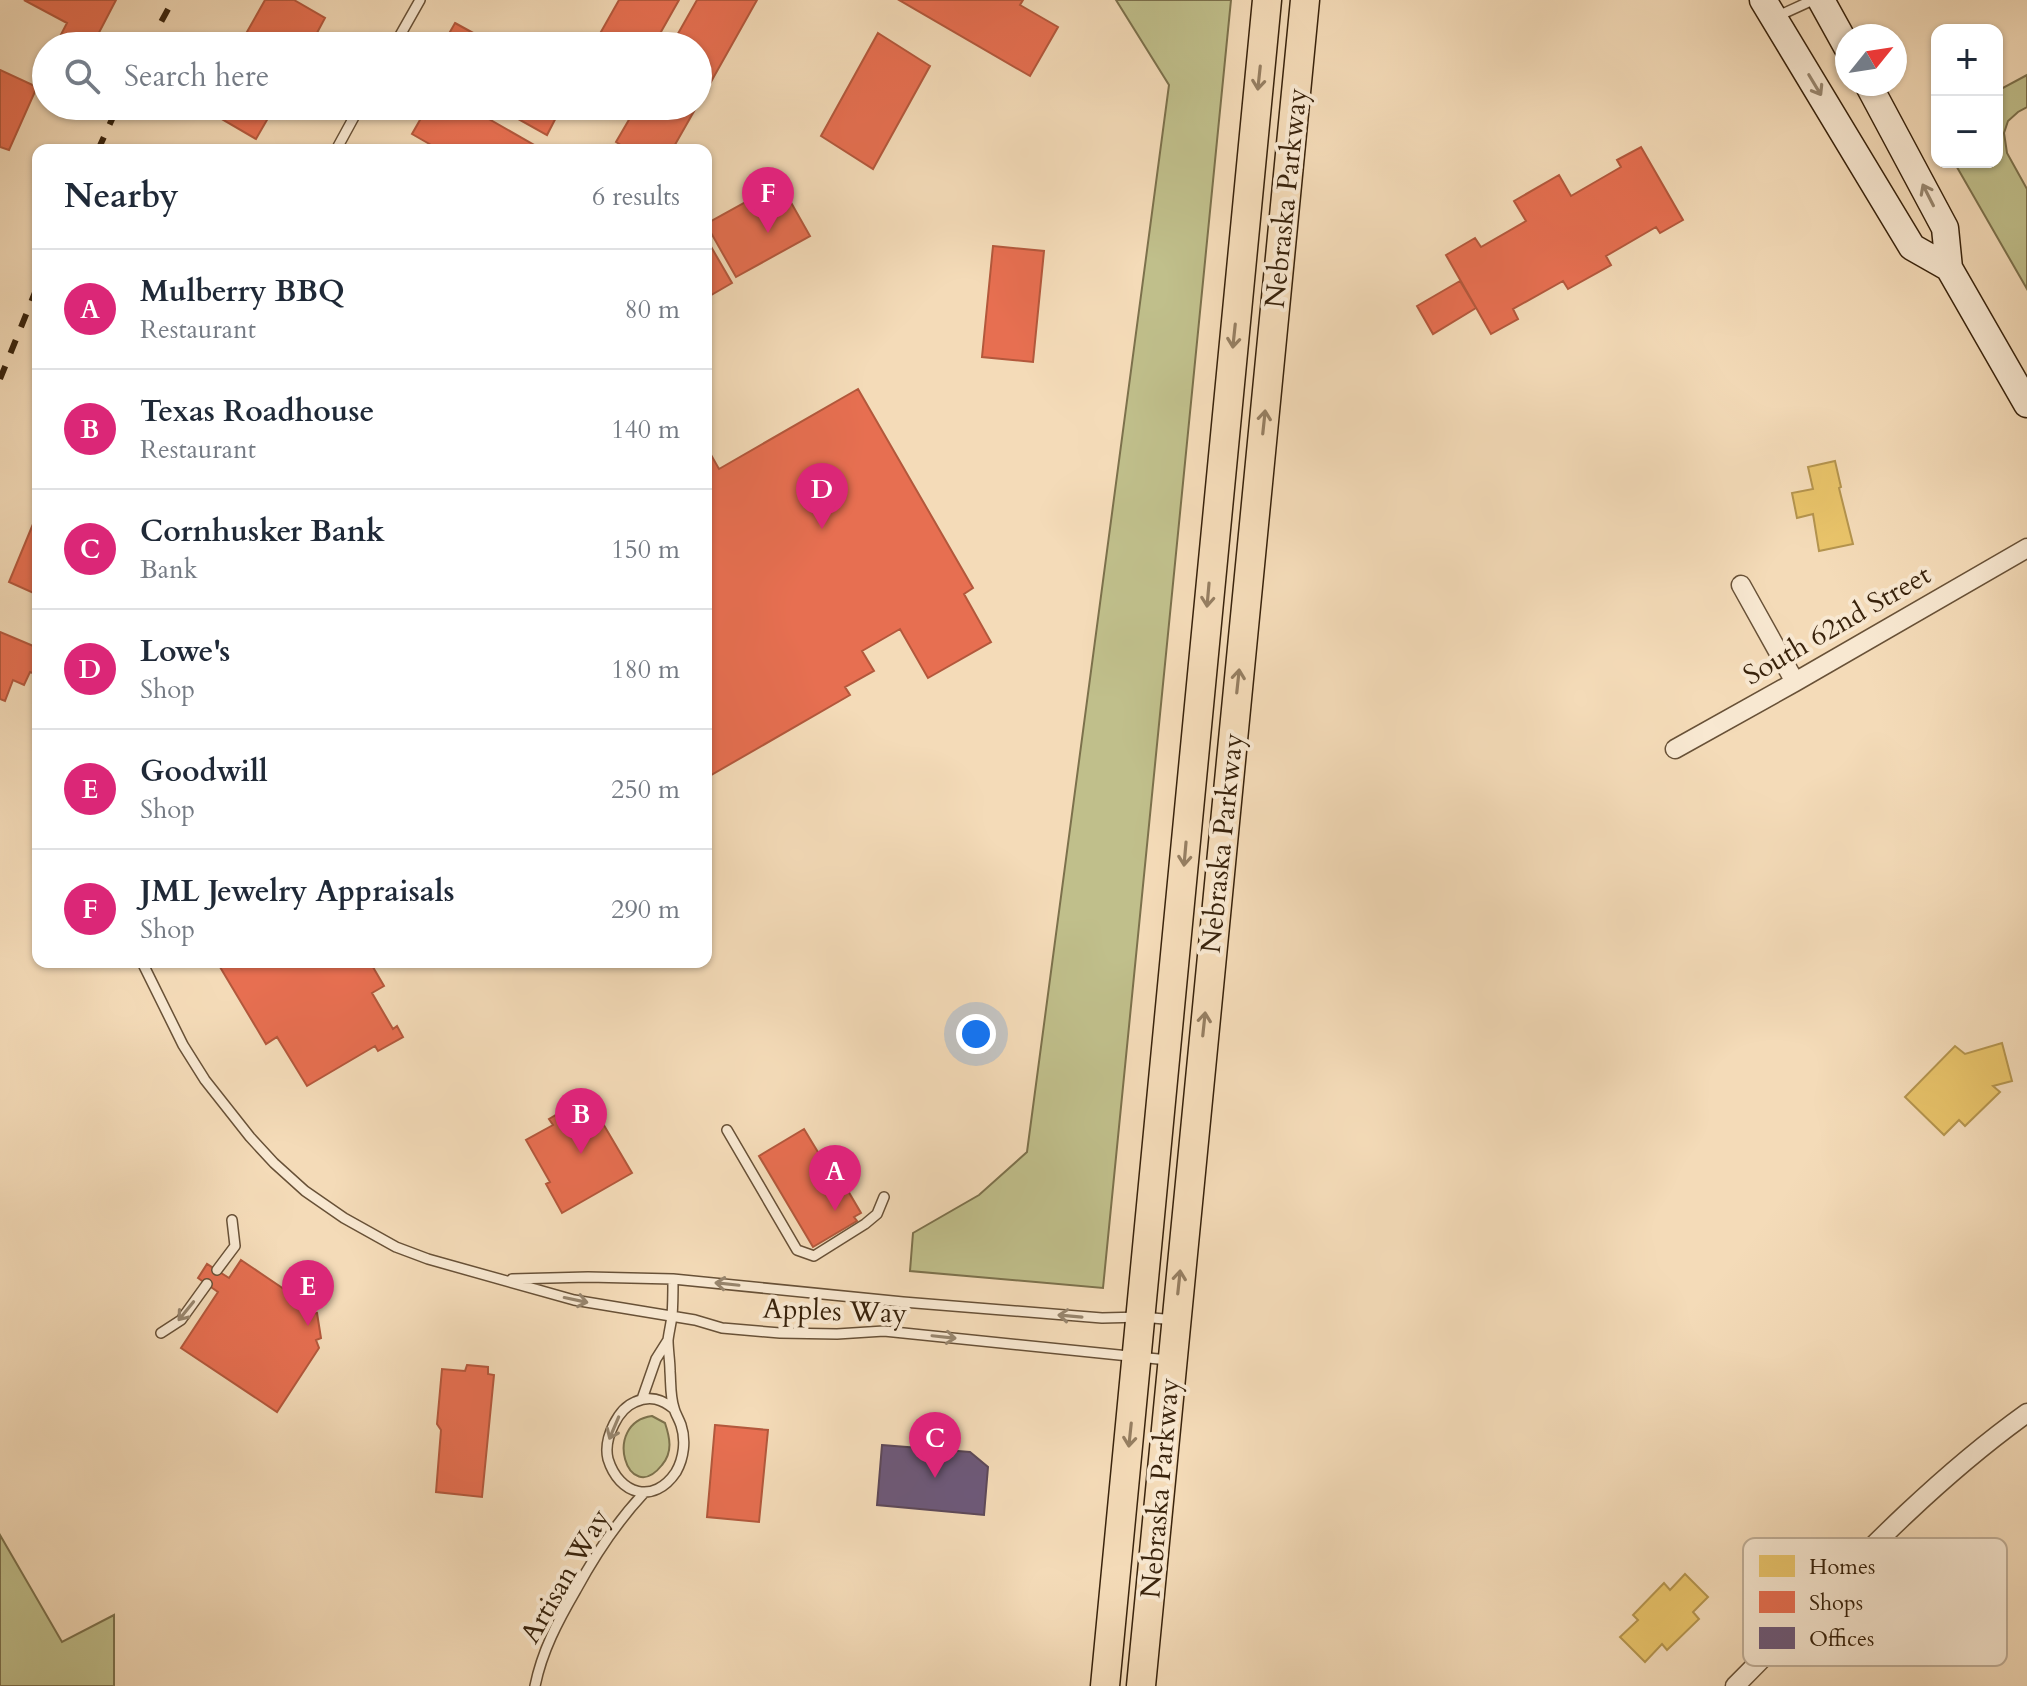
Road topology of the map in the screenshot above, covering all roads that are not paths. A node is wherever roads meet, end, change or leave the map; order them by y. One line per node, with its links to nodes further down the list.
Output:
1 (420, 0): 8 (lane)
2 (1267, 0): 27 (main road, Nebraska Parkway, one-way to 27)
3 (1305, 0): 28 (main road, Nebraska Parkway, one-way to 3)
4 (1813, 0): 6 (lane)
5 (1821, 0): 7 (main road)
6 (1769, 9): 12 (main road, one-way to 12)
7 (1835, 25)
8 (402, 32)
9 (1875, 96): 12 (main road, one-way to 9)
10 (352, 120): 11 (lane)
11 (339, 144)
12 (1949, 268): 13 (main road)
13 (2027, 404)
14 (2027, 548): 16 (street, South 62nd Street)
15 (1741, 585): 16 (street)
16 (1795, 682): 17 (street, South 62nd Street)
17 (1675, 749)
18 (145, 968): 24 (lane, Apples Way)
19 (727, 1130): 20 (lane)
20 (884, 1197)
21 (232, 1220): 22 (lane)
22 (217, 1270)
23 (673, 1279): 24 (lane, Apples Way); 26 (lane); 27 (lane, Apples Way, one-way to 23)
24 (500, 1280): 26 (lane, Apples Way, one-way to 26)
25 (207, 1284): 29 (lane, one-way to 29)
26 (672, 1316): 30 (lane); 31 (lane, Apples Way, one-way to 31)
27 (1142, 1317): 28 (lane, Apples Way); 31 (main road, Nebraska Parkway)
28 (1176, 1320): 32 (main road, Nebraska Parkway)
29 (161, 1333)
30 (668, 1340): 33 (lane); 34 (lane)
31 (1137, 1357): 32 (lane, Apples Way); 40 (main road, Nebraska Parkway, one-way to 40)
32 (1172, 1360): 41 (main road, Nebraska Parkway)
33 (642, 1399): 34 (lane); 36 (lane, one-way to 36)
34 (674, 1409): 36 (lane)
35 (2027, 1413): 37 (street)
36 (643, 1494): 39 (lane, Artisan Way)
37 (1883, 1538)
38 (1755, 1666): 42 (street)
39 (535, 1686)
40 (1105, 1686)
41 (1141, 1686)
42 (1735, 1686)

